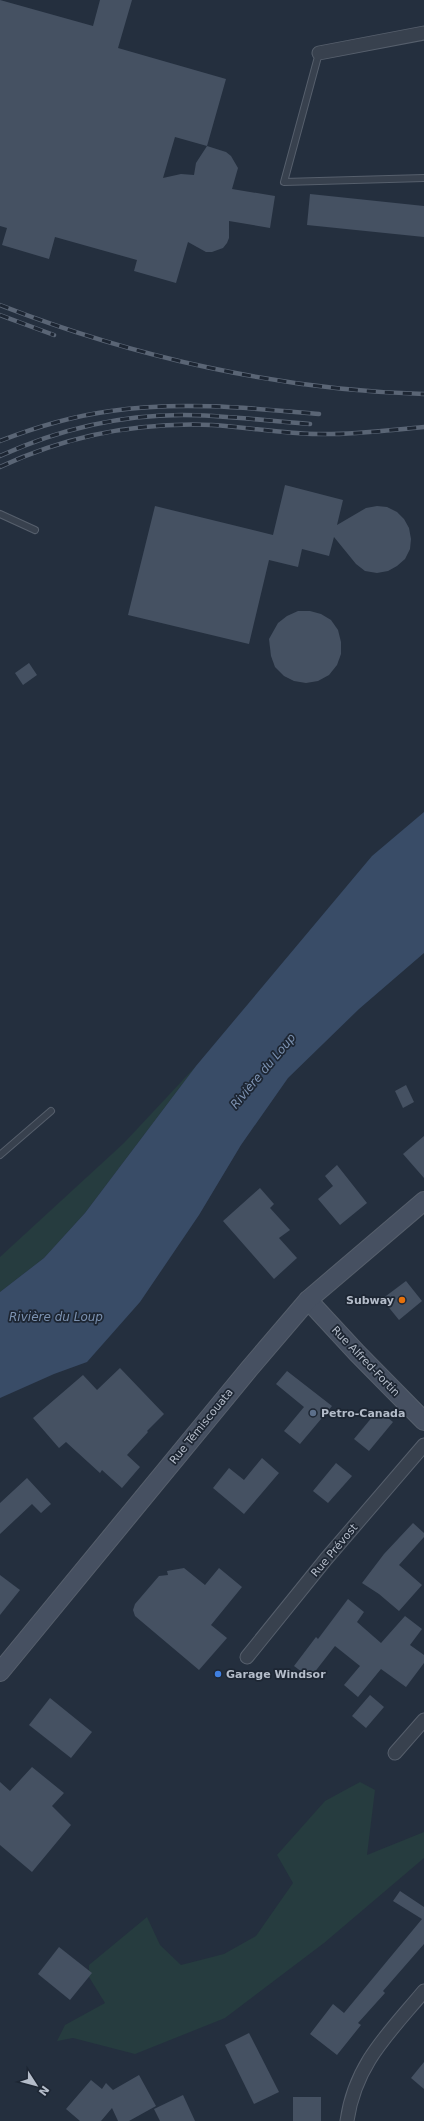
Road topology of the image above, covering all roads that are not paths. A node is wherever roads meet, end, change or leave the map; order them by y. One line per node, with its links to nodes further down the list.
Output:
1 (424, 33): 2 (street)
2 (319, 53): 3 (lane)
3 (424, 178)
4 (0, 514): 5 (lane)
5 (35, 530)
6 (51, 1111): 7 (lane)
7 (0, 1155)
8 (424, 1201): 9 (main road, Rue Témiscouata)
9 (308, 1300): 10 (main road, Rue Alfred-Fortin); 13 (main road, Rue Témiscouata)
10 (424, 1420)
11 (424, 1445): 12 (street, Rue Prévost)
12 (247, 1657)
13 (0, 1672)
14 (424, 1720): 15 (street)
15 (395, 1753)
16 (424, 1991): 17 (street)
17 (347, 2121)

